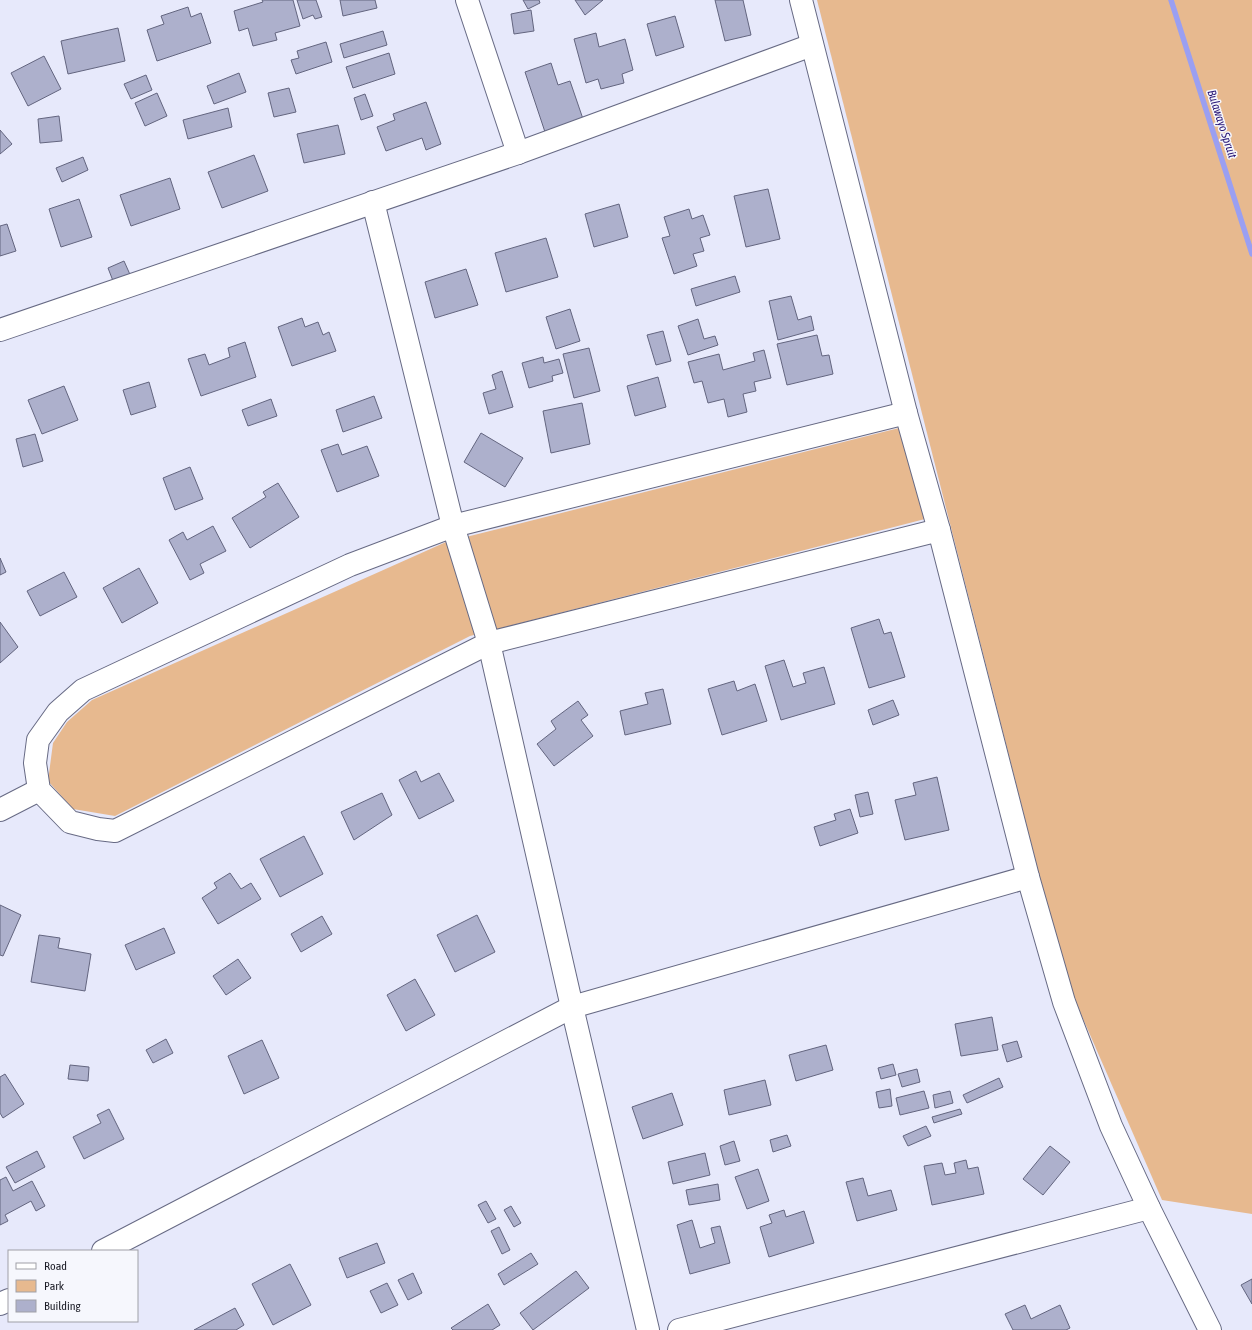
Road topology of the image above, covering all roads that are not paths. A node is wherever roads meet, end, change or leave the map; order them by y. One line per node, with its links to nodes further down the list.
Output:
1 (467, 0): 4 (street)
2 (801, 0): 3 (street)
3 (812, 45): 4 (street); 7 (street)
4 (518, 153): 5 (street)
5 (373, 202): 6 (street); 8 (street)
6 (0, 330)
7 (906, 413): 8 (street); 9 (street)
8 (453, 526): 10 (street); 11 (street)
9 (939, 530): 10 (street); 13 (street)
10 (489, 642): 11 (street); 14 (street)
11 (39, 790): 12 (street)
12 (0, 810)
13 (1028, 877): 14 (street); 15 (street)
14 (572, 1008): 16 (street); 17 (street)
15 (1149, 1208): 18 (street); 19 (street)
16 (105, 1250)
17 (648, 1330)
18 (679, 1330)
19 (1210, 1330)

